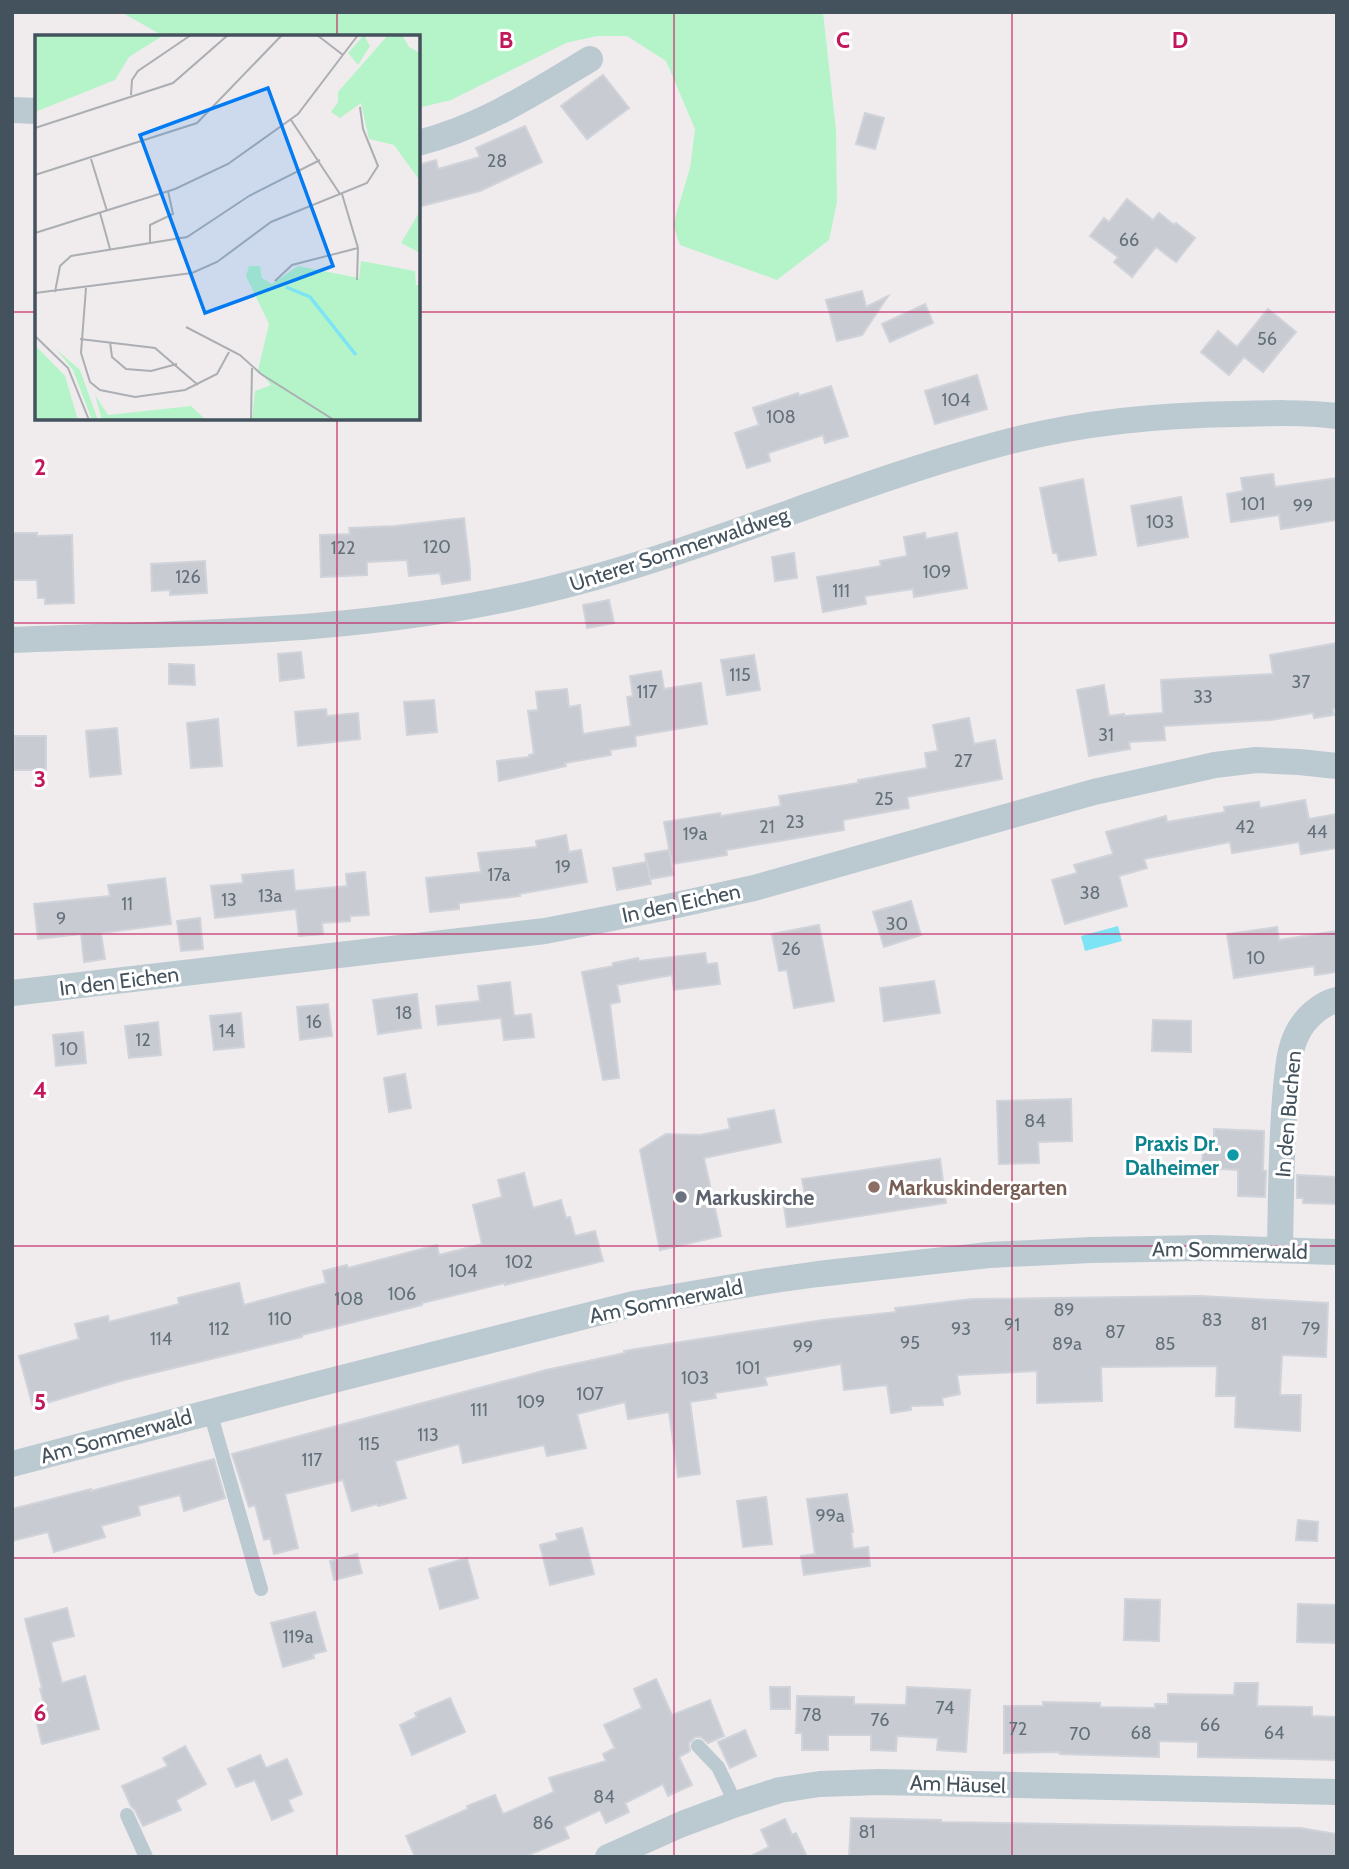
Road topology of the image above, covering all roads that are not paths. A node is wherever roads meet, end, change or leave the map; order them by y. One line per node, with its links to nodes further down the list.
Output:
1 (590, 59): 4 (street)
2 (12, 110): 3 (street)
3 (35, 111)
4 (420, 143)
5 (1337, 416): 6 (street, Unterer Sommerwaldweg)
6 (12, 640)
7 (1337, 766): 8 (street, In den Eichen)
8 (12, 993)
9 (1337, 1000): 10 (street, In den Buchen)
10 (1280, 1250): 11 (street, Am Sommerwald); 12 (street, Am Sommerwald)
11 (1337, 1252)
12 (210, 1412): 13 (street, Am Sommerwald); 14 (lane)
13 (12, 1464)
14 (261, 1588)
15 (698, 1746): 17 (lane)
16 (1332, 1793): 17 (street, Am Häusel)
17 (736, 1804): 20 (street, Am Häusel)
18 (127, 1815): 19 (lane)
19 (146, 1857)
20 (608, 1857)

